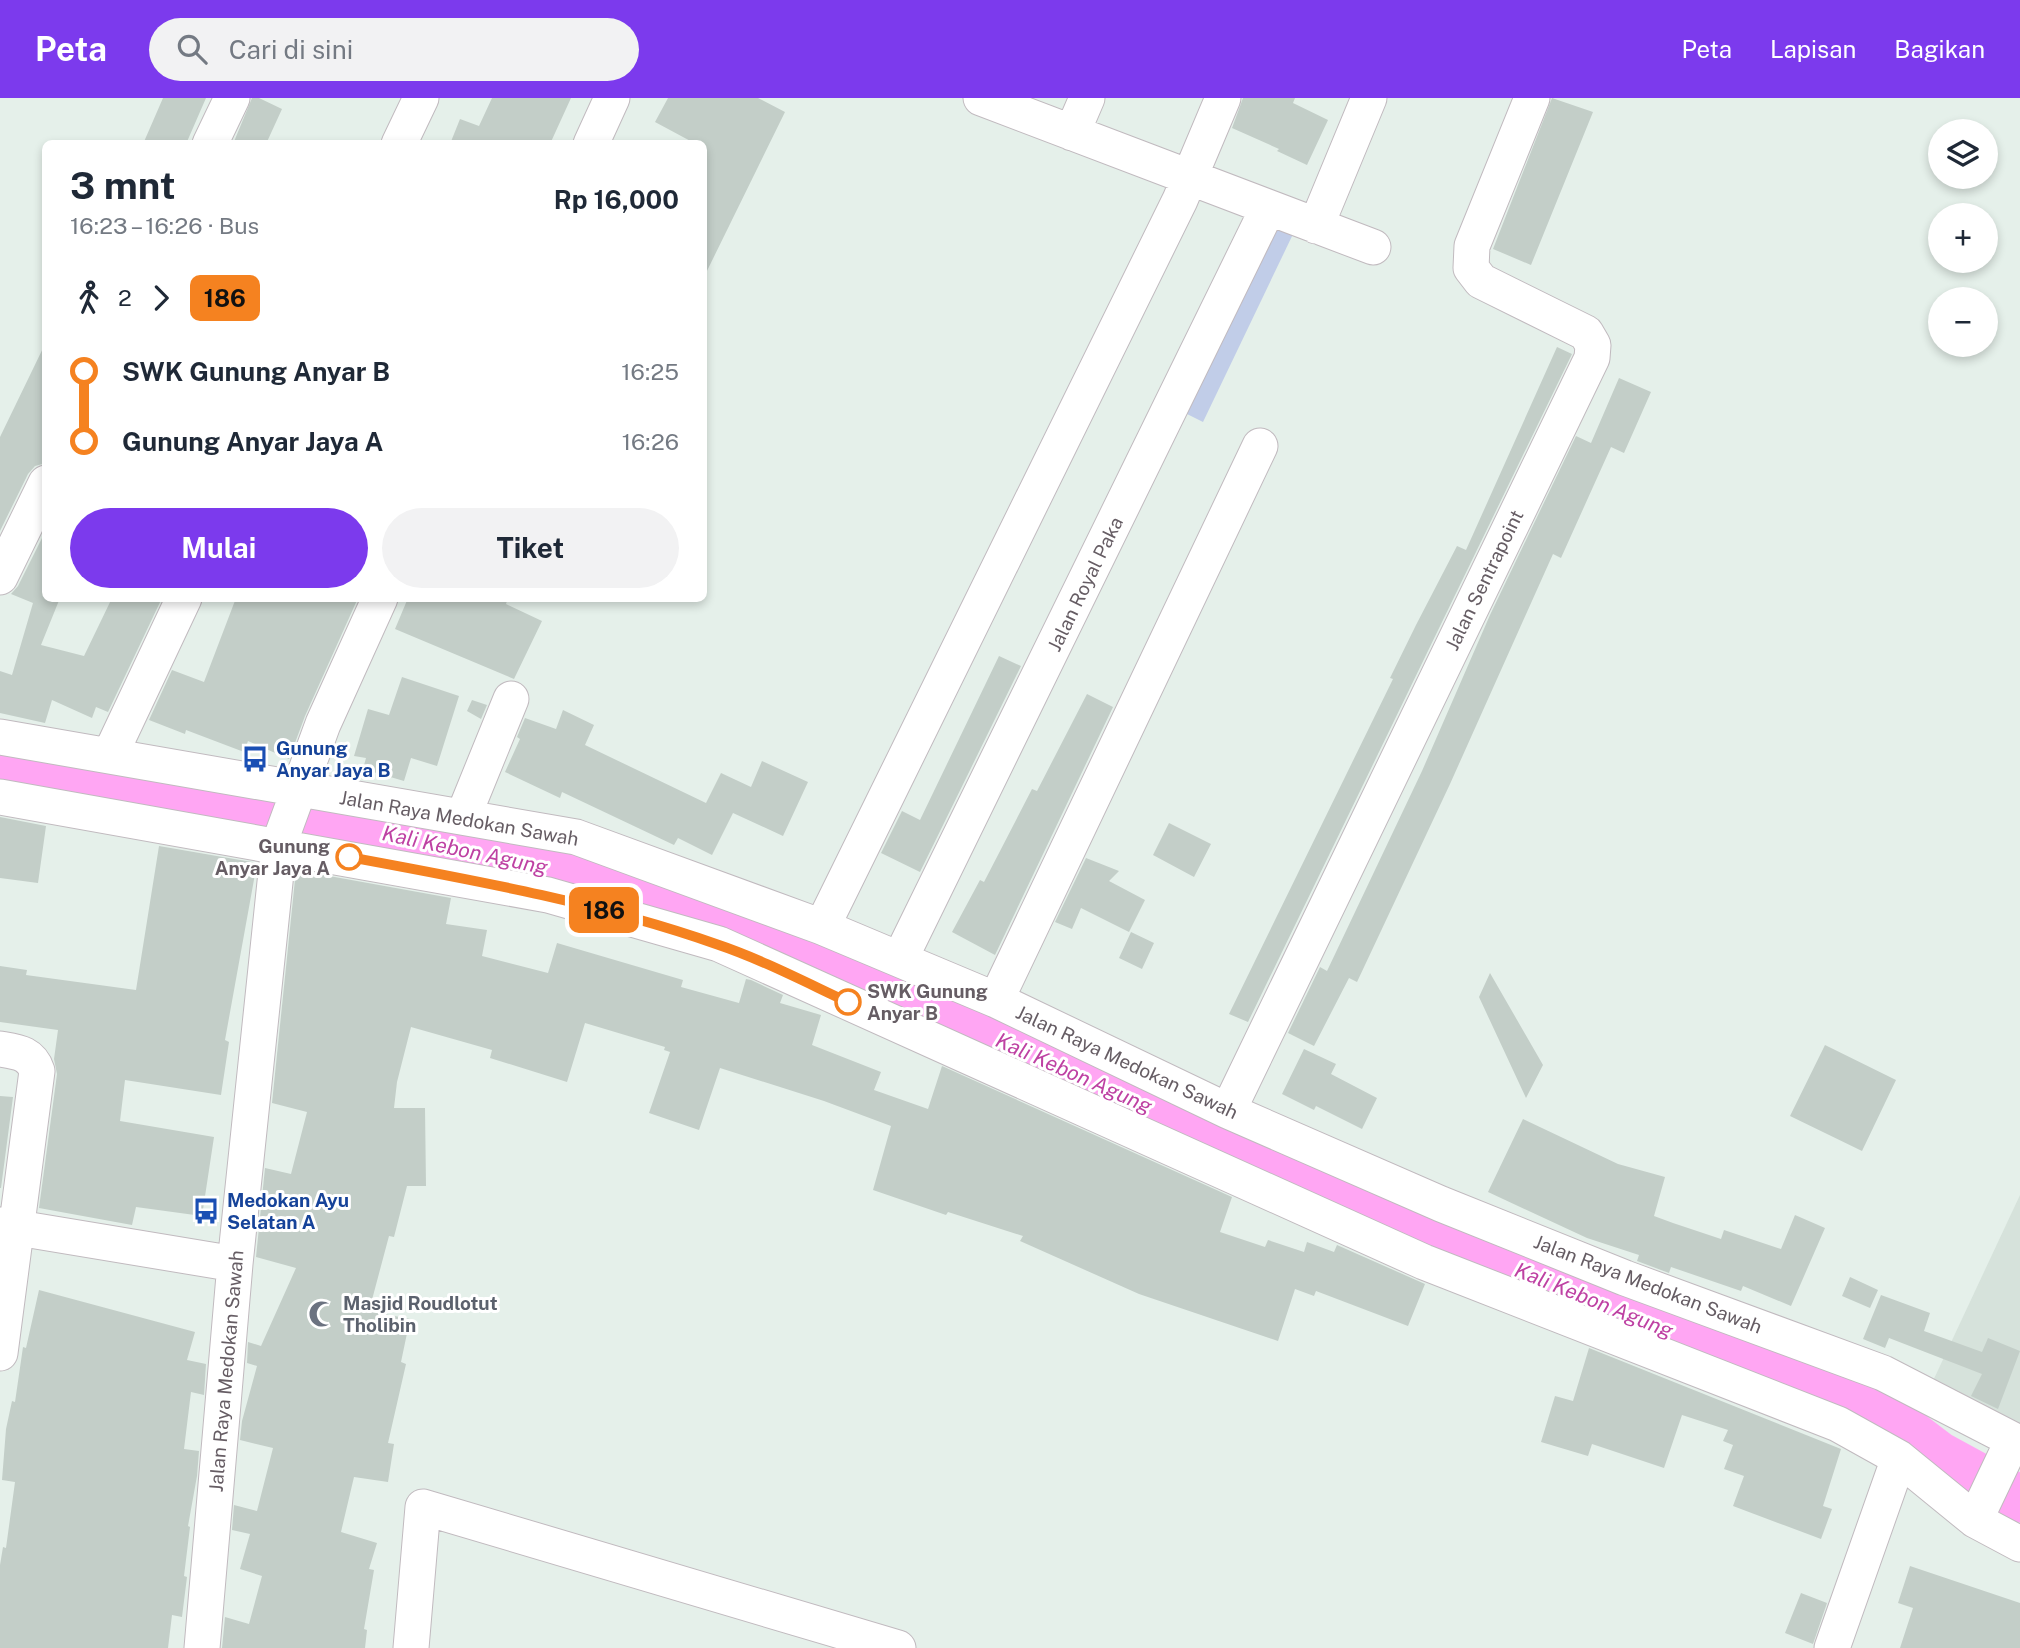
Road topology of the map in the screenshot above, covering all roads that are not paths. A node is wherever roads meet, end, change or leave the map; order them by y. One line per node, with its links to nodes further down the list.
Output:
1 (232, 98): 10 (street)
2 (421, 98): 11 (street)
3 (612, 98): 12 (street)
4 (981, 98): 9 (street)
5 (1087, 98): 9 (street)
6 (1223, 98): 13 (street)
7 (1369, 98): 15 (street)
8 (1532, 98): 32 (street, Jalan Sentrapoint)
9 (1072, 134): 13 (street)
10 (212, 140)
11 (401, 140)
12 (593, 140)
13 (1189, 179): 14 (street); 28 (street)
14 (1268, 208): 15 (street); 29 (street, Jalan Royal Paka)
15 (1316, 226): 16 (street)
16 (1373, 247)
17 (1261, 446): 30 (street)
18 (42, 491): 19 (street)
19 (0, 577)
20 (182, 602): 24 (street)
21 (378, 602): 27 (street)
22 (511, 699): 26 (street)
23 (0, 737): 24 (street, Jalan Raya Medokan Sawah)
24 (110, 755): 27 (street, Jalan Raya Medokan Sawah)
25 (0, 797): 27 (street, Jalan Raya Medokan Sawah)
26 (463, 817): 27 (street, Jalan Raya Medokan Sawah); 28 (street, Jalan Raya Medokan Sawah)
27 (288, 818): 34 (street, Jalan Raya Medokan Sawah); 36 (street, Jalan Raya Medokan Sawah)
28 (822, 926): 29 (street, Jalan Raya Medokan Sawah)
29 (900, 960): 30 (street, Jalan Raya Medokan Sawah)
30 (996, 1000): 32 (street, Jalan Raya Medokan Sawah)
31 (0, 1049): 33 (street)
32 (1228, 1111): 37 (street, Jalan Raya Medokan Sawah)
33 (9, 1227): 34 (street); 35 (street)
34 (235, 1264): 39 (street, Jalan Raya Medokan Sawah)
35 (0, 1353)
36 (1899, 1458): 37 (street, Jalan Raya Medokan Sawah); 42 (street)
37 (1979, 1511): 38 (street, Jalan Raya Medokan Sawah)
38 (2020, 1544)
39 (202, 1648)
40 (411, 1648): 41 (street)
41 (898, 1648)
42 (1832, 1648)

